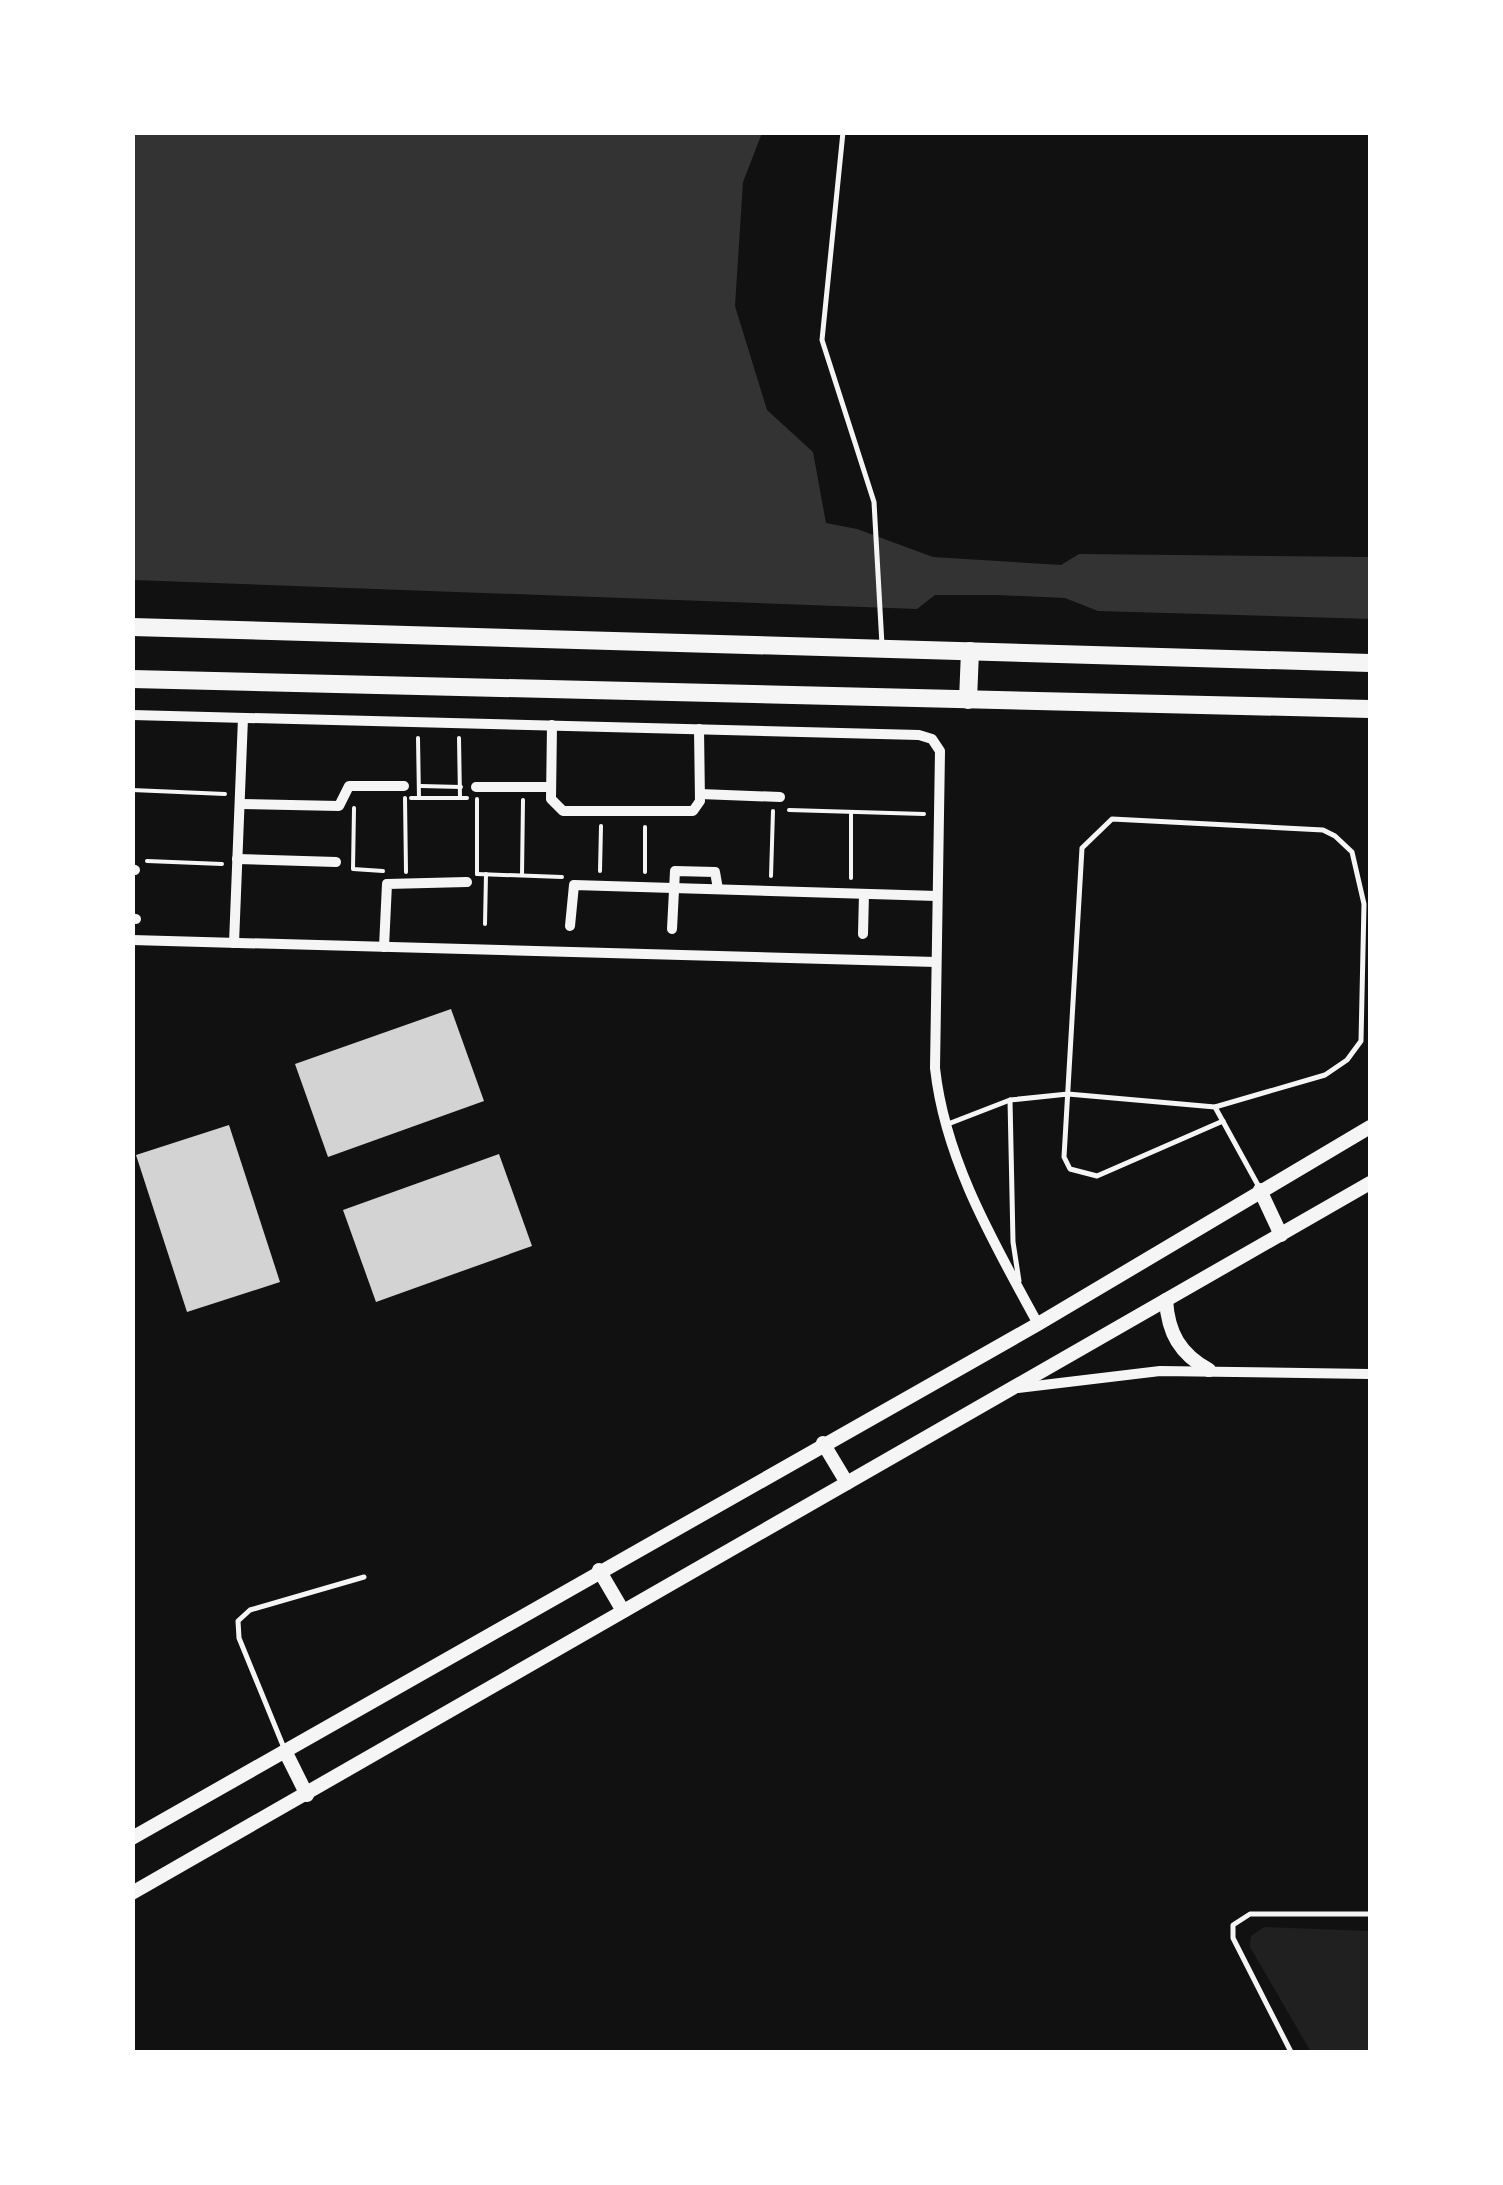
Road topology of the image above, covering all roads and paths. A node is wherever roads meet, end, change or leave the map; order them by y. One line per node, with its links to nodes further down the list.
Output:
1 (844, 132): 3 (lane)
2 (132, 627): 3 (highway)
3 (882, 648): 4 (highway)
4 (970, 651): 5 (highway); 7 (highway)
5 (1370, 662)
6 (132, 679): 7 (highway)
7 (968, 700): 8 (highway)
8 (1370, 709)
9 (132, 715): 10 (street)
10 (243, 718): 11 (street); 30 (street)
11 (418, 722): 12 (street); 15 (path)
12 (459, 723): 13 (street); 16 (path)
13 (552, 725): 14 (street); 20 (street)
14 (700, 729): 21 (street); 34 (street)
15 (418, 786): 16 (path); 18 (path); 25 (path)
16 (460, 786): 19 (path); 26 (path)
17 (132, 790): 30 (path)
18 (405, 792): 23 (street); 24 (path); 25 (path); 38 (path)
19 (476, 793): 20 (street); 26 (path); 27 (path); 40 (path)
20 (552, 793): 29 (path); 31 (street)
21 (700, 794): 22 (street); 32 (street)
22 (780, 797)
23 (345, 798): 30 (street); 38 (path)
24 (388, 798)
25 (418, 798): 26 (path)
26 (460, 798)
27 (492, 798)
28 (508, 798): 29 (path)
29 (523, 798): 41 (path)
30 (240, 799): 35 (street)
31 (601, 811): 32 (street); 44 (path)
32 (646, 812): 45 (path)
33 (852, 812): 34 (path); 48 (path); 49 (path)
34 (939, 814): 51 (street)
35 (237, 862): 36 (street); 37 (path); 57 (street)
36 (336, 862)
37 (134, 867)
38 (406, 872): 39 (path)
39 (424, 873)
40 (486, 874): 41 (path); 52 (path)
41 (522, 876): 43 (path)
42 (467, 882): 58 (street)
43 (574, 885): 44 (street); 53 (street)
44 (600, 886): 45 (street)
45 (644, 887): 46 (street)
46 (673, 888): 47 (street); 47 (street); 54 (street)
47 (718, 889): 48 (street)
48 (770, 891): 49 (street)
49 (850, 893): 50 (street)
50 (864, 894): 51 (street); 55 (street)
51 (937, 896): 59 (street)
52 (485, 924)
53 (570, 926)
54 (672, 929)
55 (863, 934)
56 (132, 940): 57 (street)
57 (234, 943): 58 (street)
58 (384, 947): 59 (street)
59 (936, 962): 64 (street)
60 (1068, 1094): 61 (lane); 62 (lane); 62 (lane); 63 (lane)
61 (1010, 1100): 64 (lane); 69 (lane)
62 (1215, 1106): 63 (lane)
63 (1223, 1121): 67 (lane)
64 (945, 1125): 69 (street)
65 (1370, 1127): 67 (street)
66 (1370, 1183): 68 (street)
67 (1260, 1190): 68 (street); 71 (street)
68 (1280, 1235): 70 (street)
69 (1020, 1290): 71 (street)
70 (1166, 1300): 72 (street); 74 (street)
71 (1038, 1324): 75 (street)
72 (1209, 1370): 73 (street); 74 (street)
73 (1370, 1374)
74 (1017, 1388): 76 (street)
75 (823, 1443): 76 (street); 77 (street)
76 (847, 1483): 79 (street)
77 (598, 1570): 79 (street); 80 (street)
78 (364, 1576): 80 (lane)
79 (622, 1611): 81 (street)
80 (285, 1751): 81 (street); 82 (street)
81 (307, 1795): 83 (street)
82 (132, 1838)
83 (132, 1893)
84 (1370, 1914): 85 (lane)
85 (1291, 2052)

